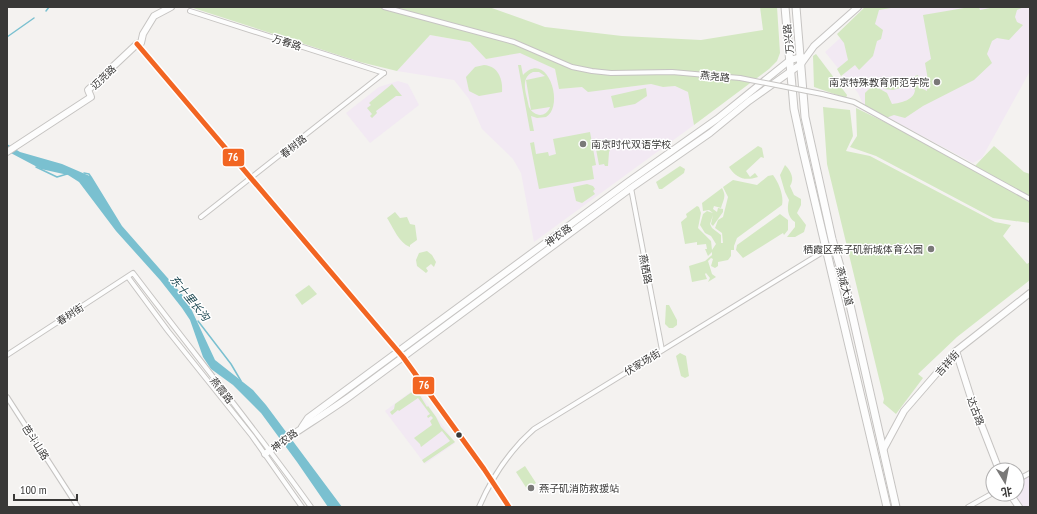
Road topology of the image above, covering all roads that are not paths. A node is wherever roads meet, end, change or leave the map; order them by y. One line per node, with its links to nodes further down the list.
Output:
1 (171, 7): 7 (street, 迈尧路)
2 (384, 7): 15 (street, 燕尧路, bridge)
3 (785, 7): 8 (main road, 万兴路)
4 (796, 7): 9 (main road, 万兴路)
5 (858, 7): 9 (street, 神农路)
6 (190, 11): 11 (street, 万春路)
7 (137, 44): 12 (street, 迈尧路); 13 (street)
8 (790, 60): 9 (street); 10 (main road, 万兴路); 24 (street, 神农路)
9 (800, 61): 10 (street, 神农路); 17 (main road, 燕城大道)
10 (791, 71): 14 (street, 神农路); 18 (main road, 燕城大道)
11 (384, 73): 13 (street, 春树路)
12 (7, 152)
13 (251, 179): 16 (street, 春树路); 24 (street)
14 (631, 188): 22 (street, 燕栖路); 24 (street, 神农路)
15 (1030, 199)
16 (201, 217)
17 (835, 248): 18 (street, 伏家场街); 27 (main road, 燕城大道)
18 (826, 250): 22 (street, 伏家场街); 37 (main road, 燕城大道)
19 (133, 273): 20 (street, 春树街); 28 (street, 燕霞路)
20 (128, 277): 25 (street, 春树街); 28 (street, 燕霞路)
21 (1030, 293): 23 (street, 吉祥街)
22 (662, 350): 30 (street, 伏家场街)
23 (956, 352): 27 (street, 吉祥街); 29 (street, 达古路)
24 (401, 354): 28 (street, 神农路); 30 (street)
25 (7, 355)
26 (7, 397): 32 (street, 芭斗山路)
27 (883, 450): 38 (main road, 燕城大道)
28 (268, 452): 33 (street, 燕霞路); 34 (street, 燕霞路)
29 (996, 462)
30 (491, 480): 35 (street, 伏家场街); 36 (street)
31 (985, 497): 39 (street)
32 (78, 507)
33 (302, 507)
34 (310, 507)
35 (479, 507)
36 (509, 507)
37 (887, 507)
38 (896, 507)
39 (968, 507)

